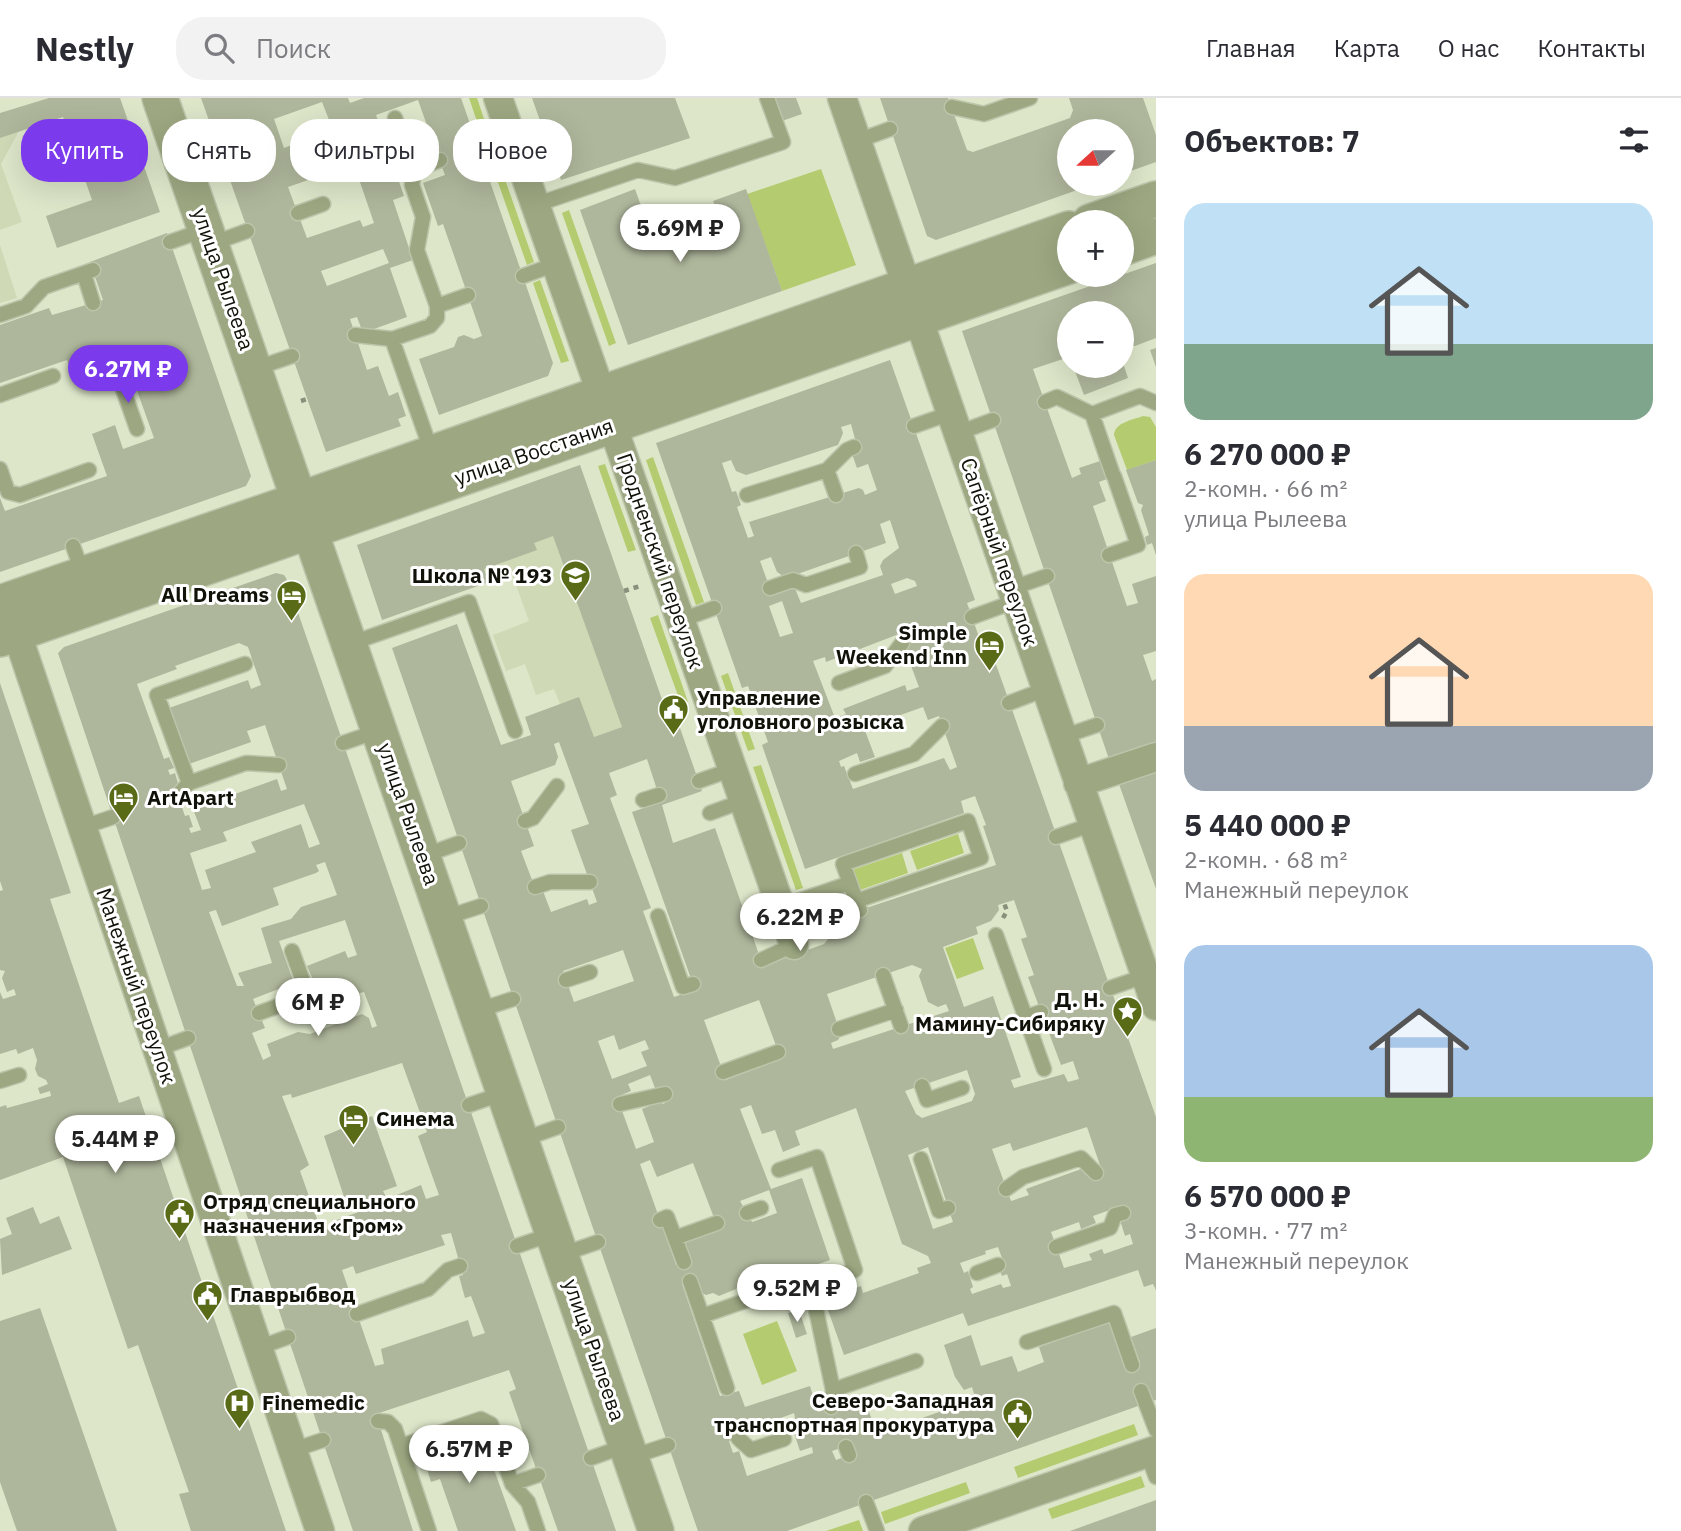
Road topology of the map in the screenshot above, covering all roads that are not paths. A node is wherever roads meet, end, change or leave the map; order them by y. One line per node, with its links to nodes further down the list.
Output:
1 (160, 98): 19 (street, улица Рылеева)
2 (498, 98): 7 (street, Гродненский переулок)
3 (767, 98): 14 (lane)
4 (842, 98): 9 (street, Сапёрный переулок)
5 (1030, 98): 6 (lane)
6 (952, 107)
7 (505, 119)
8 (890, 129): 9 (lane)
9 (857, 141): 27 (street, Сапёрный переулок)
10 (412, 182): 29 (lane)
11 (527, 182): 14 (street, Гродненский переулок)
12 (1156, 199): 15 (street)
13 (323, 204): 16 (lane)
14 (535, 205): 23 (street, Гродненский переулок)
15 (1124, 210)
16 (298, 213)
17 (247, 231): 19 (lane)
18 (1057, 235): 27 (street, улица Восстания)
19 (208, 236): 21 (lane); 35 (street, улица Рылеева)
20 (1156, 236): 22 (street)
21 (170, 242)
22 (1134, 244)
23 (556, 264): 25 (lane); 40 (street, Гродненский переулок)
24 (1057, 269): 27 (street, улица Восстания)
25 (523, 276)
26 (468, 295): 29 (lane)
27 (913, 302): 40 (street, улица Восстания); 43 (street, Сапёрный переулок)
28 (93, 303): 30 (lane)
29 (437, 306): 32 (lane)
30 (0, 315)
31 (355, 335): 32 (lane)
32 (393, 339): 48 (lane)
33 (292, 356): 35 (lane)
34 (113, 361): 45 (lane)
35 (254, 369): 53 (street, улица Рылеева)
36 (53, 376): 37 (lane)
37 (0, 395)
38 (1045, 402): 41 (lane)
39 (1156, 403): 41 (lane)
40 (607, 409): 48 (street, улица Восстания); 62 (street, Гродненский переулок)
41 (1092, 414): 55 (lane)
42 (993, 420): 43 (lane)
43 (954, 423): 44 (lane); 58 (street, Сапёрный переулок)
44 (914, 426)
45 (136, 429)
46 (854, 447): 50 (lane)
47 (0, 469): 49 (lane)
48 (438, 469): 53 (street, улица Восстания)
49 (89, 470)
50 (827, 470): 51 (lane); 52 (lane)
51 (747, 495)
52 (835, 495)
53 (304, 515): 59 (street, улица Восстания); 63 (street, улица Восстания); 65 (street, улица Рылеева)
54 (856, 553): 57 (lane)
55 (1110, 555)
56 (1047, 576): 58 (lane)
57 (770, 588)
58 (1014, 595): 61 (lane); 68 (street, Сапёрный переулок)
59 (3, 601): 63 (street, Манежный переулок)
60 (714, 608): 62 (lane)
61 (972, 617)
62 (681, 620): 78 (street, Гродненский переулок)
63 (9, 636): 92 (street, Манежный переулок)
64 (902, 643): 67 (lane)
65 (349, 644): 72 (street, улица Рылеева); 73 (lane)
66 (245, 664): 81 (lane)
67 (839, 683)
68 (1046, 690): 69 (lane); 74 (street, Сапёрный переулок)
69 (1009, 702)
70 (1097, 725): 74 (lane)
71 (942, 726): 79 (lane)
72 (379, 730): 75 (lane); 95 (street, улица Рылеева)
73 (515, 731)
74 (1062, 737): 82 (street, Сапёрный переулок)
75 (343, 743)
76 (1156, 757): 82 (street)
77 (279, 765): 81 (lane)
78 (733, 769): 80 (lane); 87 (street, Гродненский переулок)
79 (855, 774)
80 (699, 781)
81 (188, 783): 85 (lane)
82 (1078, 783): 91 (street, Сапёрный переулок)
83 (557, 786): 90 (lane)
84 (659, 795): 86 (lane)
85 (177, 796)
86 (643, 800)
87 (743, 801): 88 (lane); 100 (street, Гродненский переулок)
88 (710, 813)
89 (113, 817): 92 (lane)
90 (525, 821)
91 (1093, 824): 93 (lane); 109 (street, Сапёрный переулок)
92 (83, 828): 123 (street, Манежный переулок)
93 (1056, 837)
94 (459, 843): 95 (lane)
95 (422, 856): 102 (street, улица Рылеева)
96 (590, 882): 98 (lane)
97 (850, 883): 97 (lane); 100 (lane)
98 (535, 887)
99 (481, 906): 102 (lane)
100 (780, 907): 104 (street, Гродненский переулок)
101 (658, 916): 111 (lane)
102 (444, 918): 116 (street, улица Рылеева)
103 (996, 935): 119 (lane)
104 (794, 945): 106 (lane)
105 (292, 951): 118 (lane)
106 (761, 960)
107 (590, 972): 110 (lane)
108 (883, 975): 115 (lane)
109 (1145, 976): 112 (lane); 114 (street, Сапёрный переулок)
110 (566, 980)
111 (693, 984)
112 (1110, 988)
113 (513, 999): 116 (lane)
114 (1156, 1006)
115 (896, 1010): 120 (lane); 121 (lane)
116 (477, 1012): 131 (street, улица Рылеева)
117 (1041, 1012): 119 (lane)
118 (259, 1013)
119 (1026, 1017): 125 (lane)
120 (901, 1026)
121 (839, 1029)
122 (188, 1038): 123 (lane)
123 (158, 1049): 160 (street, Манежный переулок)
124 (778, 1052): 126 (lane)
125 (1044, 1069)
126 (723, 1072)
127 (19, 1075): 128 (lane)
128 (0, 1081)
129 (922, 1086): 130 (lane)
130 (962, 1088)
131 (504, 1092): 134 (lane); 136 (street, улица Рылеева)
132 (665, 1094): 133 (lane)
133 (620, 1104)
134 (469, 1105)
135 (558, 1127): 136 (lane)
136 (520, 1140): 147 (street, улица Рылеева)
137 (920, 1159): 141 (lane)
138 (779, 1171): 164 (lane)
139 (1096, 1173): 140 (lane)
140 (1006, 1189)
141 (948, 1208)
142 (1123, 1213): 149 (lane)
143 (660, 1220): 145 (lane)
144 (717, 1223): 145 (lane)
145 (675, 1238): 150 (lane)
146 (598, 1242): 147 (lane)
147 (557, 1244): 148 (lane); 174 (street, улица Рылеева)
148 (517, 1246)
149 (1056, 1247)
150 (684, 1262)
151 (998, 1265): 153 (lane)
152 (460, 1266): 156 (lane)
153 (976, 1273)
154 (690, 1281): 157 (lane)
155 (765, 1294): 157 (lane)
156 (357, 1314)
157 (702, 1316): 163 (lane)
158 (288, 1337): 160 (lane)
159 (1027, 1342): 162 (lane)
160 (258, 1348): 173 (street, Манежный переулок)
161 (916, 1361): 164 (lane)
162 (1132, 1365)
163 (727, 1388)
164 (834, 1390): 166 (lane)
165 (1142, 1391): 175 (lane)
166 (831, 1407)
167 (378, 1420): 172 (lane)
168 (738, 1438): 169 (lane)
169 (784, 1439)
170 (323, 1440): 173 (lane)
171 (668, 1445): 174 (lane)
172 (401, 1446): 178 (lane); 182 (lane)
173 (293, 1450): 181 (street, Манежный переулок)
174 (629, 1451): 176 (lane); 184 (street, улица Рылеева)
175 (1154, 1452): 180 (street)
176 (591, 1458)
177 (538, 1475): 178 (lane)
178 (512, 1484): 183 (lane)
179 (866, 1503): 185 (lane)
180 (987, 1520): 186 (street)
181 (320, 1531)
182 (429, 1531)
183 (538, 1531)
184 (656, 1531)
185 (877, 1531)
186 (923, 1531)

